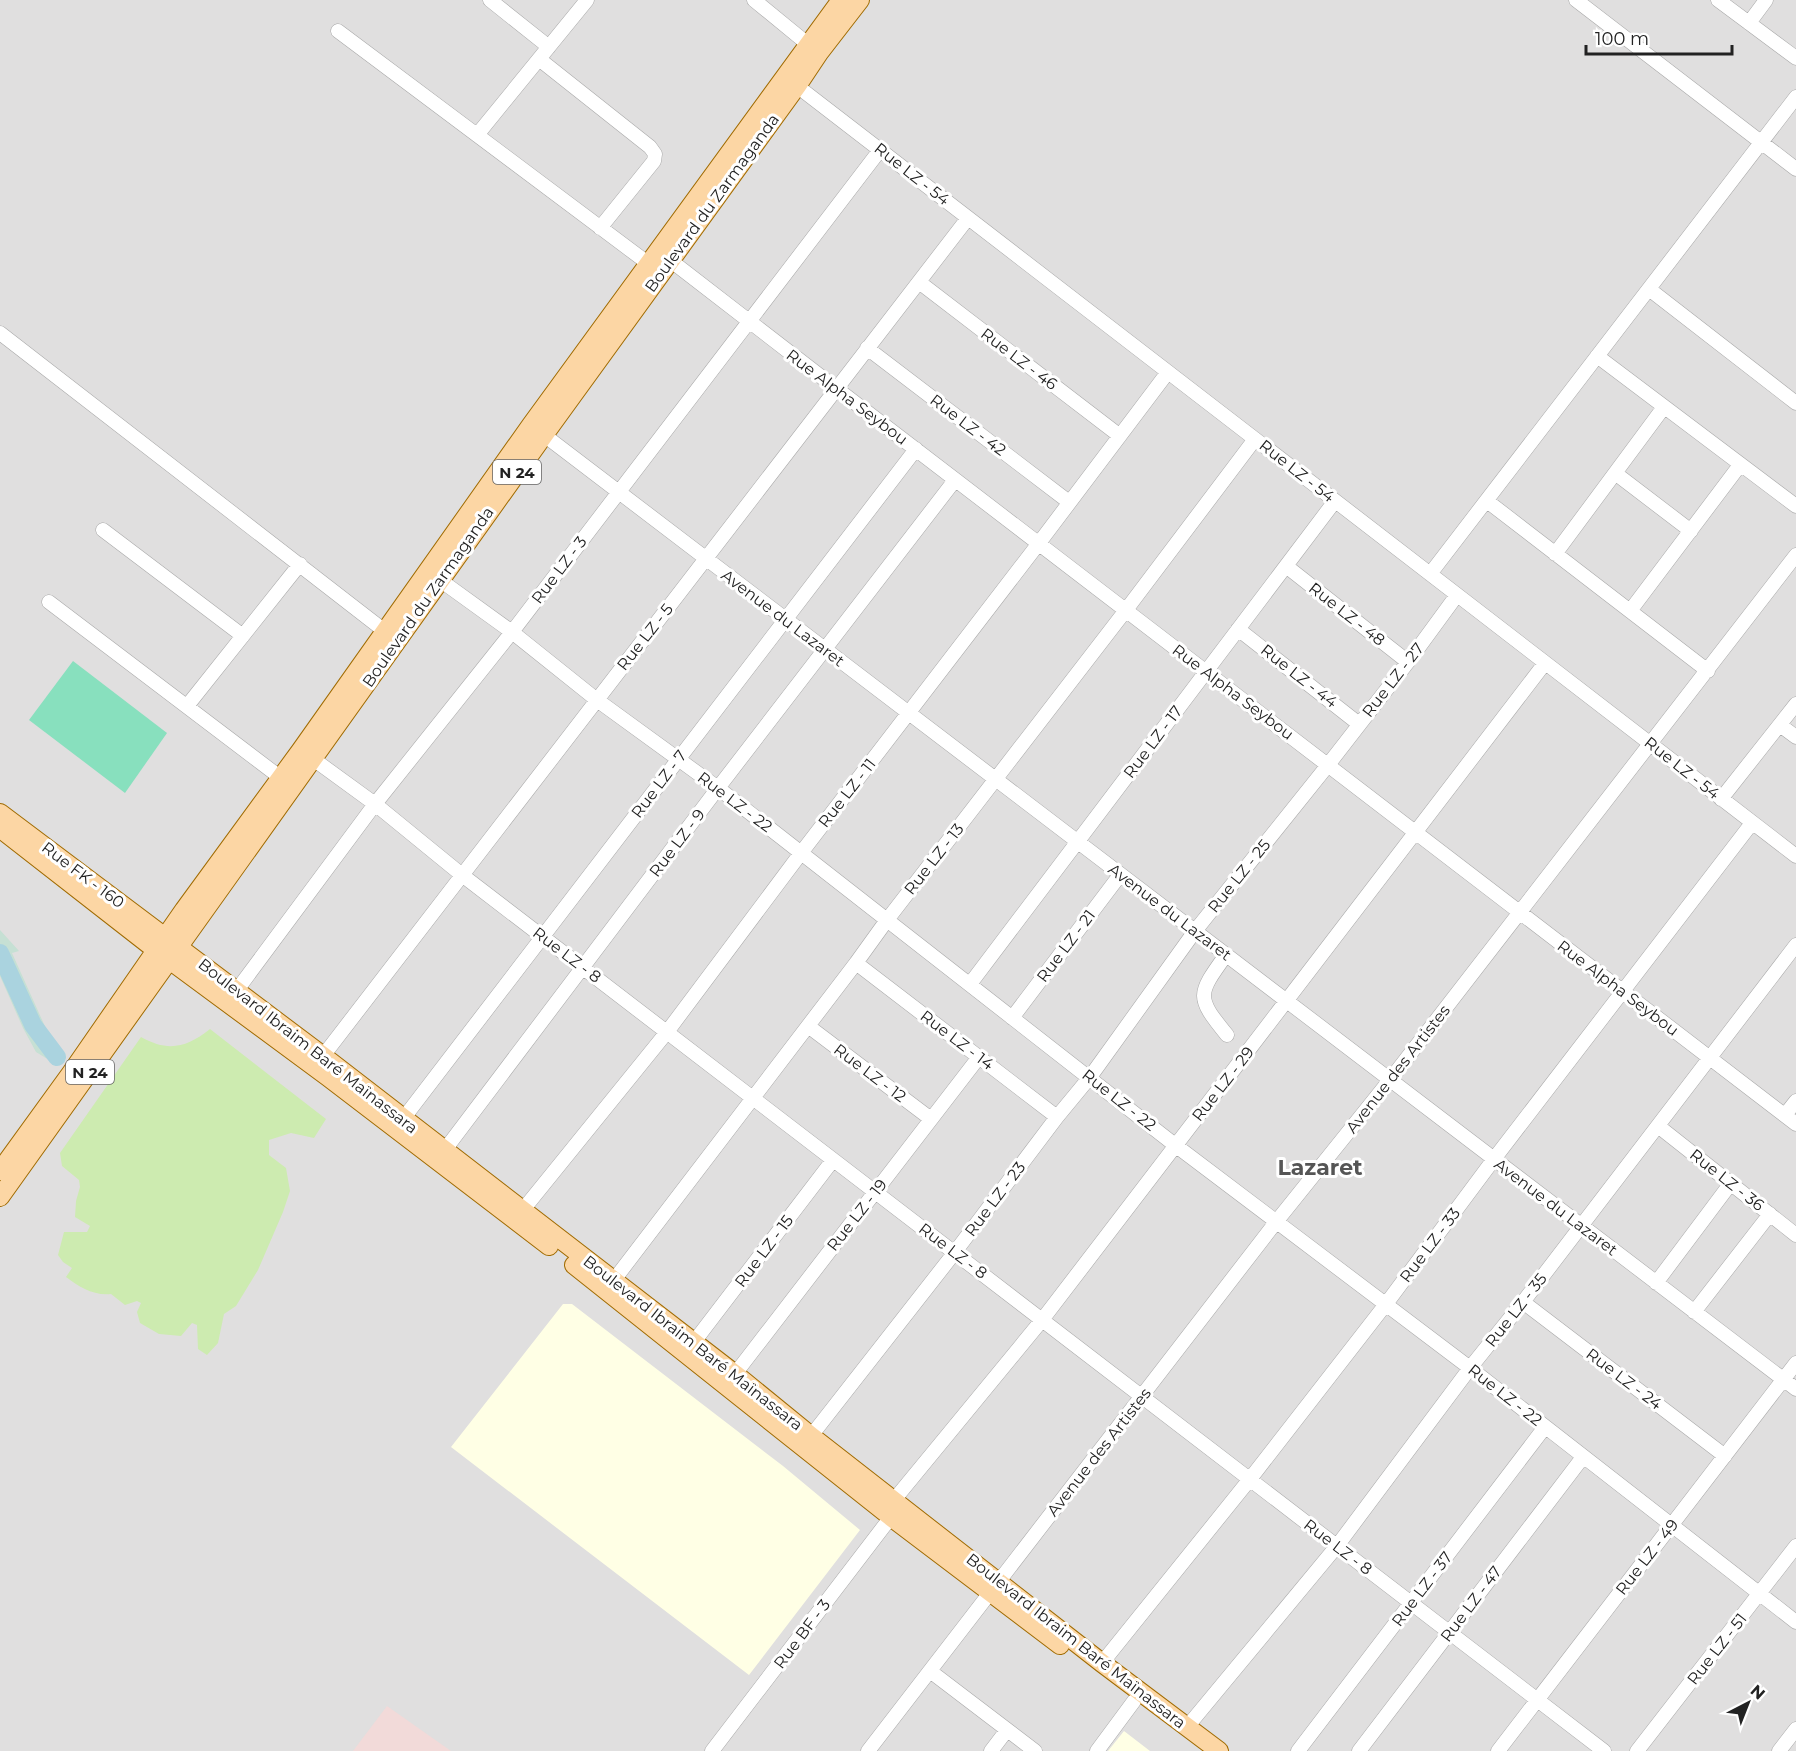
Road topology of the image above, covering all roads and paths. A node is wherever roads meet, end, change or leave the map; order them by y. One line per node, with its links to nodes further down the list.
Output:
1 (490, 0): 11 (street)
2 (587, 0): 11 (street)
3 (754, 0): 12 (street)
4 (841, 0): 12 (main road, Boulevard du Zarmaganda / N 24)
5 (860, 0): 12 (main road, Boulevard du Zarmaganda / N 24)
6 (1576, 0): 18 (street)
7 (1718, 0): 9 (street)
8 (1766, 0): 9 (street)
9 (1749, 23): 13 (street)
10 (338, 31): 17 (street)
11 (549, 47): 14 (street)
12 (813, 49): 15 (main road, Boulevard du Zarmaganda / N 24); 24 (main road, Boulevard du Zarmaganda / N 24)
13 (1796, 58)
14 (539, 59): 17 (street); 22 (street)
15 (797, 86): 19 (street, Rue LZ - 54); 23 (main road, Boulevard du Zarmaganda / N 24)
16 (1796, 97): 18 (street)
17 (477, 135): 22 (street)
18 (1762, 142): 20 (street); 26 (street)
19 (880, 150): 21 (street, Rue LZ - 54); 27 (street, Rue LZ - 3)
20 (1796, 169)
21 (968, 218): 25 (street, Rue LZ - 5); 31 (street, Rue LZ - 54)
22 (600, 228): 24 (street)
23 (670, 260): 27 (street, Rue Alpha Seybou); 35 (main road, Boulevard du Zarmaganda / N 24)
24 (649, 264): 63 (main road, Boulevard du Zarmaganda / N 24)
25 (919, 282): 29 (street, Rue LZ - 5); 36 (street, Rue LZ - 46)
26 (1649, 289): 30 (street); 33 (street)
27 (750, 322): 32 (street, Rue Alpha Seybou); 42 (street, Rue LZ - 3)
28 (0, 333): 53 (street)
29 (867, 348): 32 (street, Rue LZ - 5); 45 (street, Rue LZ - 42)
30 (1598, 356): 34 (street); 44 (street)
31 (1168, 372): 36 (street, Rue LZ - 11); 37 (street, Rue LZ - 54)
32 (837, 389): 38 (street, Rue Alpha Seybou); 52 (street, Rue LZ - 5)
33 (1795, 399)
34 (1664, 407): 39 (street); 40 (street)
35 (544, 435): 42 (street, Avenue du Lazaret); 56 (main road, Boulevard du Zarmaganda / N 24)
36 (1120, 436): 45 (street, Rue LZ - 11)
37 (1255, 439): 43 (street, Rue LZ - 54); 59 (street, Rue LZ - 13)
38 (916, 449): 41 (street, Rue Alpha Seybou); 61 (street, Rue LZ - 7)
39 (1740, 465): 46 (street); 48 (street)
40 (1615, 473): 48 (street); 50 (street)
41 (955, 480): 49 (street, Rue Alpha Seybou); 66 (street, Rue LZ - 9)
42 (618, 492): 52 (street, Avenue du Lazaret); 64 (street, Rue LZ - 3)
43 (1335, 501): 54 (street, Rue LZ - 17); 55 (street, Rue LZ - 54)
44 (1487, 501): 50 (street); 55 (street)
45 (1069, 502): 49 (street, Rue LZ - 11)
46 (1796, 506)
47 (103, 530): 65 (street)
48 (1690, 531): 60 (street)
49 (1039, 543): 59 (street, Rue Alpha Seybou); 74 (street, Rue LZ - 11)
50 (1555, 554): 60 (street)
51 (1796, 555): 69 (street, Avenue des Artistes)
52 (706, 559): 61 (street, Avenue du Lazaret); 71 (street, Rue LZ - 5)
53 (300, 564): 63 (street); 65 (street)
54 (1286, 566): 62 (street, Rue LZ - 17); 67 (street, Rue LZ - 48)
55 (1430, 574): 57 (street, Rue LZ - 54)
56 (440, 580): 64 (street, Rue LZ - 22); 79 (main road, Boulevard du Zarmaganda / N 24)
57 (1457, 595): 67 (street, Rue LZ - 27); 68 (street, Rue LZ - 54)
58 (49, 602): 73 (street)
59 (1126, 610): 70 (street, Rue Alpha Seybou); 83 (street, Rue LZ - 13)
60 (1630, 611): 69 (street)
61 (785, 619): 66 (street, Avenue du Lazaret); 80 (street, Rue LZ - 7)
62 (1239, 629): 70 (street, Rue LZ - 17); 75 (street, Rue LZ - 44)
63 (386, 632): 79 (main road, Boulevard du Zarmaganda / N 24)
64 (512, 632): 71 (street, Rue LZ - 22); 86 (street, Rue LZ - 3)
65 (243, 636): 73 (street)
66 (825, 650): 74 (street, Avenue du Lazaret); 84 (street, Rue LZ - 9)
67 (1408, 662): 75 (street, Rue LZ - 27)
68 (1545, 663): 78 (street, Rue LZ - 54); 90 (street, Rue LZ - 29)
69 (1708, 671): 78 (street, Avenue des Artistes)
70 (1206, 672): 81 (street, Rue Alpha Seybou); 91 (street, Rue LZ - 17)
71 (597, 700): 80 (street, Rue LZ - 22); 94 (street, Rue LZ - 5)
72 (1796, 704): 76 (street)
73 (187, 706): 82 (street)
74 (908, 713): 83 (street, Avenue du Lazaret); 92 (street, Rue LZ - 11)
75 (1359, 724): 81 (street, Rue LZ - 27)
76 (1780, 724): 77 (street); 85 (street)
77 (1796, 737)
78 (1649, 743): 85 (street, Rue LZ - 54); 97 (street, Avenue des Artistes)
79 (307, 755): 82 (main road, Boulevard du Zarmaganda / N 24); 86 (street, Rue LZ - 8); 103 (main road, Boulevard du Zarmaganda / N 24)
80 (678, 759): 84 (street, Rue LZ - 22); 101 (street, Rue LZ - 7)
81 (1328, 765): 90 (street, Rue Alpha Seybou); 100 (street, Rue LZ - 25)
82 (280, 778): 96 (main road, Boulevard du Zarmaganda / N 24)
83 (995, 779): 91 (street, Avenue du Lazaret); 98 (street, Rue LZ - 13)
84 (718, 788): 92 (street, Rue LZ - 22); 107 (street, Rue LZ - 9)
85 (1721, 799): 88 (street, Rue LZ - 54)
86 (375, 804): 94 (street, Rue LZ - 8); 109 (street, Rue LZ - 3)
87 (0, 813): 99 (main road, Rue FK - 160)
88 (1752, 823): 93 (street, Rue LZ - 54); 110 (street, Rue LZ - 33)
89 (0, 829): 99 (main road, Rue FK - 160)
90 (1416, 832): 97 (street, Rue Alpha Seybou); 111 (street, Rue LZ - 29)
91 (1077, 842): 95 (street, Avenue du Lazaret); 108 (street, Rue LZ - 17)
92 (801, 852): 98 (street, Rue LZ - 22); 114 (street, Rue LZ - 11)
93 (1796, 856)
94 (462, 875): 101 (street, Rue LZ - 8); 116 (street, Rue LZ - 5)
95 (1120, 875): 100 (street, Avenue du Lazaret); 112 (street, Rue LZ - 21)
96 (184, 910): 99 (main road); 103 (main road, Boulevard du Zarmaganda / N 24)
97 (1520, 913): 110 (street, Rue Alpha Seybou); 120 (street, Avenue des Artistes)
98 (887, 920): 105 (street, Rue LZ - 13); 108 (street, Rue LZ - 22)
99 (136, 924): 103 (main road, Rue FK - 160); 106 (main road)
100 (1195, 931): 104 (street, Avenue du Lazaret); 119 (street, Rue LZ - 25)
101 (543, 937): 107 (street, Rue LZ - 8); 124 (street, Rue LZ - 7)
102 (1796, 945): 118 (street, Rue LZ - 35)
103 (168, 948): 106 (main road, Boulevard du Zarmaganda / N 24); 109 (main road, Boulevard Ibraim Baré Maïnassara); 135 (main road, Boulevard du Zarmaganda / N 24); 160 (main road, Boulevard Ibraim Baré Maïnassara)
104 (1226, 955): 111 (street, Avenue du Lazaret); 115 (street)
105 (856, 963): 113 (street, Rue LZ - 13); 117 (street, Rue LZ - 14)
106 (145, 966): 132 (main road, Boulevard du Zarmaganda / N 24)
107 (582, 967): 114 (street, Rue LZ - 8); 129 (street, Rue LZ - 9)
108 (970, 984): 112 (street, Rue LZ - 22)
109 (237, 990): 116 (main road, Boulevard Ibraim Baré Maïnassara)
110 (1623, 992): 118 (street, Rue Alpha Seybou); 130 (street, Rue LZ - 33)
111 (1287, 1002): 120 (street, Avenue du Lazaret); 128 (street, Rue LZ - 29)
112 (1012, 1018): 119 (street, Rue LZ - 22)
113 (808, 1026): 121 (street, Rue LZ - 13); 125 (street, Rue LZ - 12)
114 (667, 1032): 121 (street, Rue LZ - 8); 136 (street, Rue LZ - 11)
115 (1227, 1035)
116 (323, 1056): 124 (main road, Boulevard Ibraim Baré Maïnassara)
117 (979, 1056): 123 (street, Rue LZ - 14); 125 (street, Rue LZ - 19)
118 (1710, 1058): 126 (street, Rue Alpha Seybou); 127 (street, Rue LZ - 35)
119 (1090, 1077): 123 (street, Rue LZ - 23); 128 (street, Rue LZ - 22)
120 (1390, 1080): 130 (street, Avenue du Lazaret); 138 (street, Avenue des Artistes)
121 (753, 1098): 131 (street, Rue LZ - 8); 142 (street, Rue LZ - 13)
122 (1796, 1101): 126 (street)
123 (1057, 1117): 141 (street, Rue LZ - 23)
124 (404, 1119): 129 (main road, Boulevard Ibraim Baré Maïnassara)
125 (931, 1119): 134 (street, Rue LZ - 19)
126 (1790, 1120)
127 (1658, 1126): 133 (street, Rue LZ - 36); 139 (street, Rue LZ - 35)
128 (1175, 1145): 138 (street, Rue LZ - 22); 147 (street, Rue LZ - 29)
129 (444, 1150): 136 (main road, Boulevard Ibraim Baré Maïnassara)
130 (1494, 1159): 139 (street, Avenue du Lazaret); 145 (street, Rue LZ - 33)
131 (833, 1160): 134 (street, Rue LZ - 8); 148 (street, Rue LZ - 15)
132 (2, 1165)
133 (1731, 1183): 137 (street, Rue LZ - 36); 143 (street)
134 (875, 1192): 141 (street, Rue LZ - 8); 151 (street, Rue LZ - 19)
135 (0, 1197)
136 (522, 1210): 142 (main road, Boulevard Ibraim Baré Maïnassara)
137 (1770, 1214): 140 (street, Rue LZ - 36); 146 (street)
138 (1276, 1222): 145 (street, Rue LZ - 22); 154 (street, Avenue des Artistes)
139 (1581, 1226): 143 (street, Avenue du Lazaret); 144 (street, Rue LZ - 35)
140 (1796, 1234)
141 (955, 1252): 147 (street, Rue LZ - 8); 156 (street, Rue LZ - 23)
142 (614, 1280): 148 (main road, Boulevard Ibraim Baré Maïnassara)
143 (1656, 1283): 146 (street, Avenue du Lazaret)
144 (1523, 1302): 150 (street, Rue LZ - 35); 157 (street, Rue LZ - 24)
145 (1386, 1304): 150 (street, Rue LZ - 22); 159 (street, Rue LZ - 33)
146 (1694, 1312): 152 (street, Avenue du Lazaret)
147 (1042, 1320): 154 (street, Rue LZ - 8); 160 (street, Rue LZ - 29)
148 (694, 1342): 151 (main road, Boulevard Ibraim Baré Maïnassara)
149 (1796, 1363): 152 (street, Rue LZ - 49)
150 (1470, 1368): 155 (street, Rue LZ - 22); 162 (street, Rue LZ - 35)
151 (735, 1374): 156 (main road, Boulevard Ibraim Baré Maïnassara)
152 (1783, 1380): 153 (street, Avenue du Lazaret); 157 (street, Rue LZ - 49)
153 (1796, 1389)
154 (1141, 1397): 159 (street, Rue LZ - 8); 164 (street, Avenue des Artistes)
155 (1545, 1427): 158 (street, Rue LZ - 22); 166 (street, Rue LZ - 37)
156 (811, 1436): 160 (main road, Boulevard Ibraim Baré Maïnassara)
157 (1725, 1456): 161 (street, Rue LZ - 49)
158 (1583, 1457): 161 (street, Rue LZ - 22); 168 (street, Rue LZ - 47)
159 (1250, 1479): 162 (street, Rue LZ - 8); 169 (street, Rue LZ - 33)
160 (892, 1508): 164 (main road, Boulevard Ibraim Baré Maïnassara); 176 (street, Rue BF - 3)
161 (1673, 1524): 165 (street, Rue LZ - 22); 171 (street, Rue LZ - 49)
162 (1337, 1546): 166 (street, Rue LZ - 8); 173 (street, Rue LZ - 35)
163 (1796, 1546): 165 (street, Rue LZ - 51)
164 (994, 1587): 169 (main road, Boulevard Ibraim Baré Maïnassara); 170 (street, Avenue des Artistes); 172 (main road, Boulevard Ibraim Baré Maïnassara)
165 (1761, 1593): 167 (street, Rue LZ - 22); 187 (street, Rue LZ - 51)
166 (1412, 1603): 168 (street, Rue LZ - 8); 183 (street, Rue LZ - 37)
167 (1796, 1622)
168 (1450, 1632): 171 (street, Rue LZ - 8); 184 (street, Rue LZ - 47)
169 (1102, 1663): 173 (main road, Boulevard Ibraim Baré Maïnassara)
170 (930, 1671): 175 (street); 177 (street, Avenue des Artistes)
171 (1538, 1699): 185 (street, Rue LZ - 49); 186 (street, Rue LZ - 8)
172 (1134, 1701): 180 (street); 181 (main road, Boulevard Ibraim Baré Maïnassara)
173 (1187, 1727): 182 (main road, Boulevard Ibraim Baré Maïnassara)
174 (1796, 1729): 188 (street)
175 (1007, 1730): 178 (street); 179 (street)
176 (712, 1751)
177 (868, 1751)
178 (991, 1751)
179 (1035, 1751)
180 (1097, 1751)
181 (1200, 1751)
182 (1219, 1751)
183 (1298, 1751)
184 (1359, 1751)
185 (1498, 1751)
186 (1604, 1751)
187 (1637, 1751)
188 (1779, 1751)

